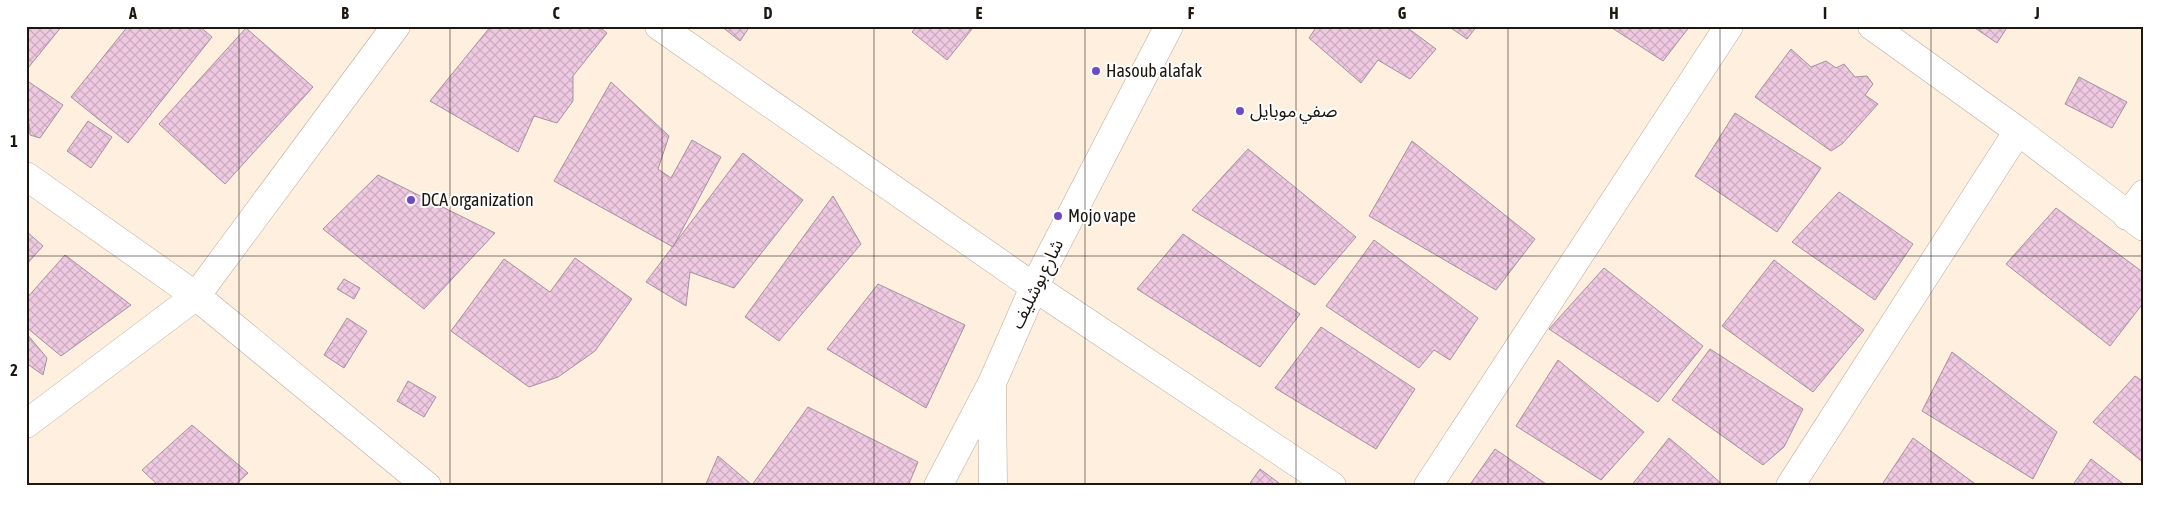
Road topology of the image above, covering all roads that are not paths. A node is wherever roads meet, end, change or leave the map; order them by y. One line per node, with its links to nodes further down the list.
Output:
1 (396, 26): 11 (street)
2 (658, 26): 10 (street)
3 (1169, 26): 10 (street, شارع بوشليف)
4 (1728, 26): 18 (street)
5 (1872, 26): 6 (street)
6 (2018, 131): 9 (street); 19 (street)
7 (26, 176): 11 (street)
8 (2144, 194): 9 (street)
9 (2135, 222)
10 (1034, 287): 12 (street, شارع بوشليف); 17 (street)
11 (196, 296): 13 (street); 14 (street)
12 (992, 383): 15 (street, شارع بوشليف); 16 (street)
13 (26, 424)
14 (427, 486)
15 (938, 486)
16 (993, 486)
17 (1332, 486)
18 (1428, 486)
19 (1790, 486)

